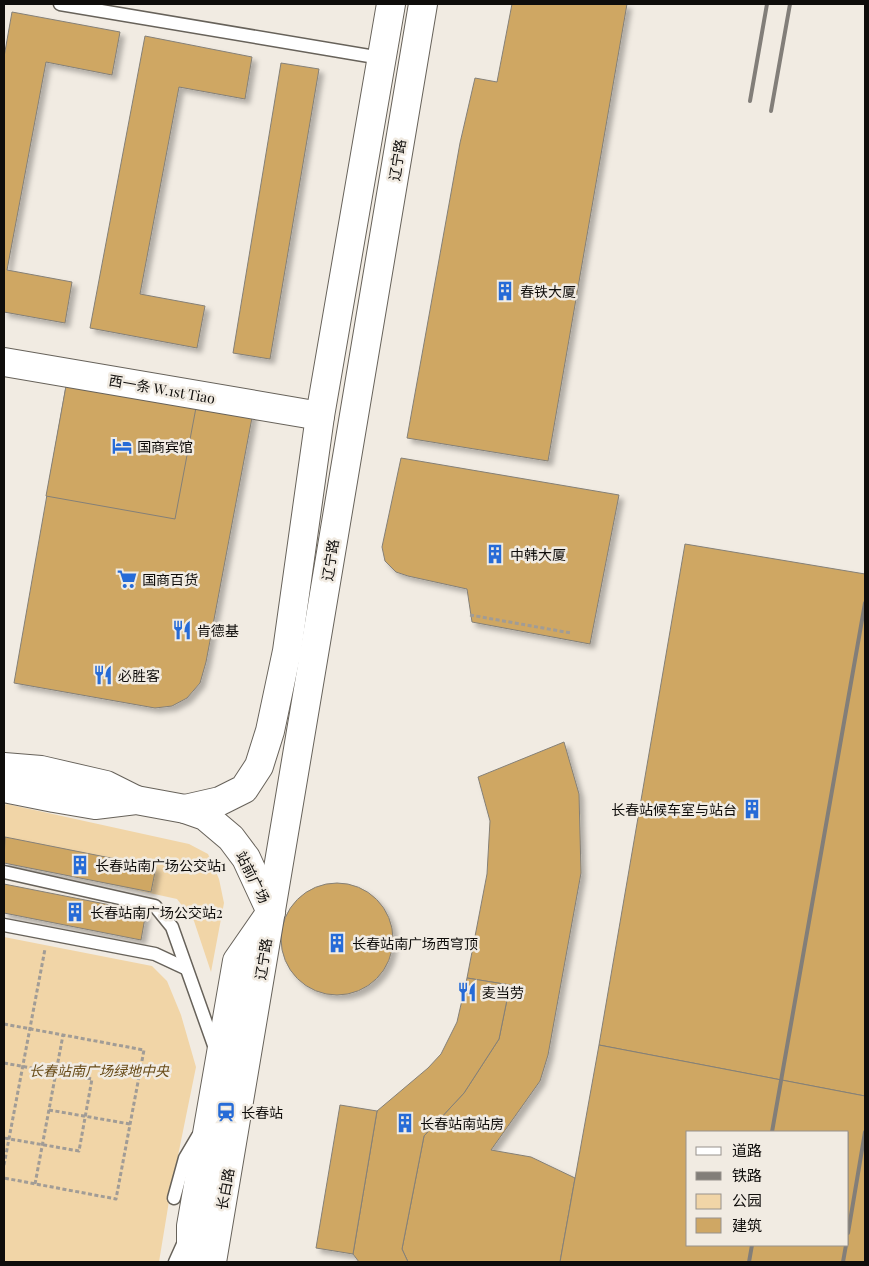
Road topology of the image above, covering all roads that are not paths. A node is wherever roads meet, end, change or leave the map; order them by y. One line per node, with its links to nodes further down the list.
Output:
1 (60, 4): 4 (lane)
2 (391, 4): 4 (main road)
3 (423, 4): 12 (main road, 辽宁路)
4 (381, 58): 6 (main road)
5 (4, 362): 6 (main road, 西一条 W.1st Tiao)
6 (320, 416): 10 (main road)
7 (4, 767): 9 (main road)
8 (4, 788): 9 (main road, 站前广场)
9 (136, 800): 10 (main road, 站前广场)
10 (185, 809): 12 (main road, 站前广场)
11 (4, 872): 14 (lane)
12 (271, 912): 15 (main road, 站前广场); 16 (main road, 辽宁路)
13 (4, 925): 14 (lane)
14 (185, 968): 15 (lane)
15 (220, 1063): 17 (main road, 站前广场)
16 (238, 1116): 22 (main road, 长白路)
17 (209, 1122): 18 (lane); 19 (main road, 站前广场)
18 (174, 1198)
19 (191, 1226): 20 (lane); 21 (main road, 站前广场)
20 (174, 1262)
21 (191, 1262)
22 (212, 1262)

